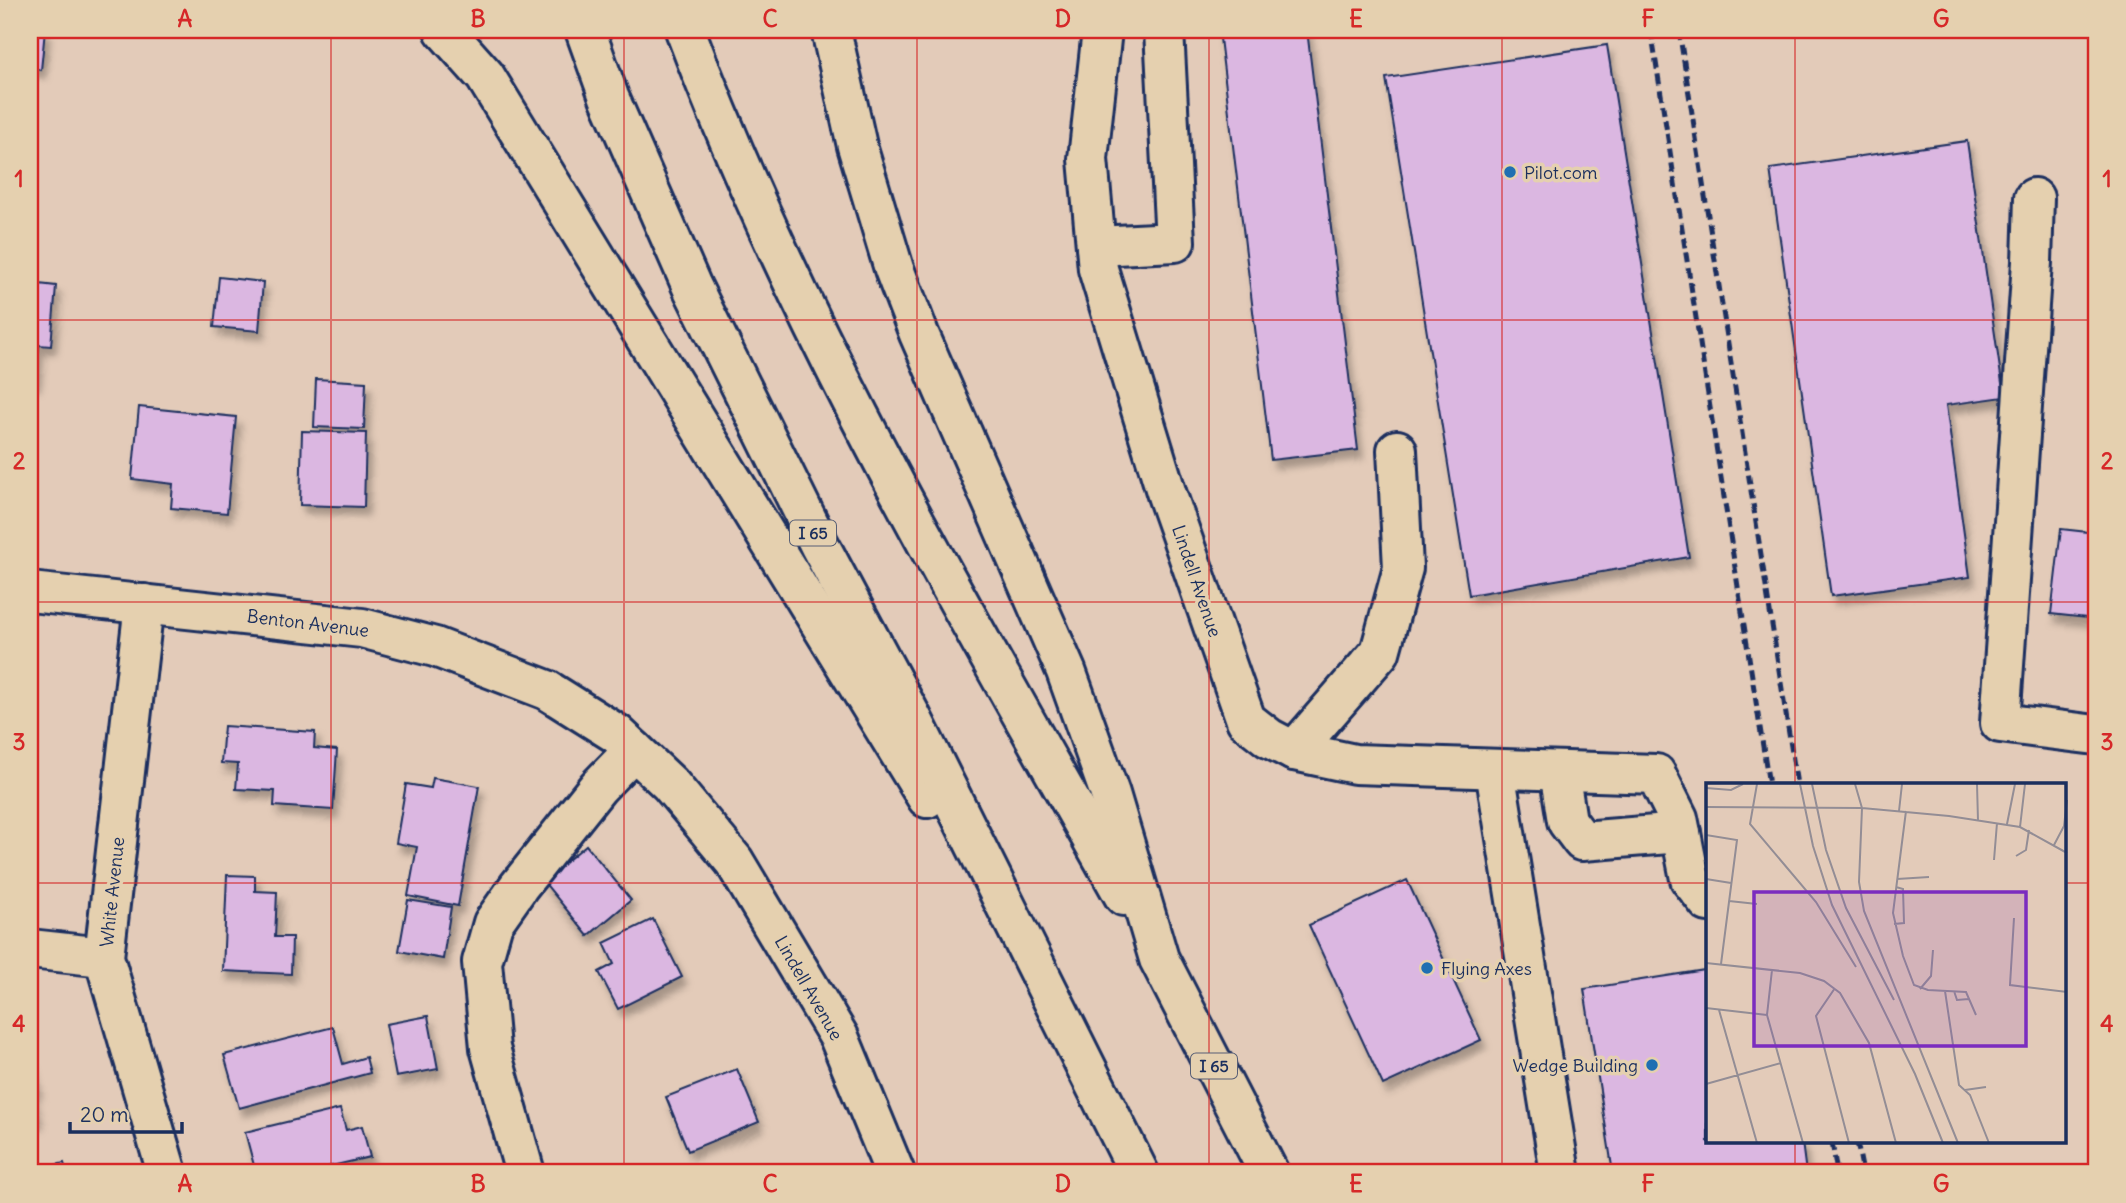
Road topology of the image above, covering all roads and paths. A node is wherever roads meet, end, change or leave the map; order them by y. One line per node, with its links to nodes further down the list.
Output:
1 (444, 30): 23 (main road)
2 (585, 30): 23 (main road, I 65)
3 (685, 30): 22 (main road, I 65)
4 (831, 30): 22 (main road)
5 (1102, 30): 8 (main road, Lindell Avenue)
6 (1164, 30): 8 (main road)
7 (2034, 198): 12 (main road)
8 (1096, 246): 14 (main road, Lindell Avenue)
9 (1396, 450): 14 (main road)
10 (30, 592): 11 (main road, Benton Avenue)
11 (144, 604): 13 (main road, Benton Avenue); 21 (main road, White Avenue)
12 (2096, 735)
13 (634, 750): 17 (main road, Benton Avenue); 25 (main road)
14 (1294, 751): 15 (main road, Lindell Avenue)
15 (1495, 770): 16 (main road, Lindell Avenue); 29 (main road)
16 (1559, 771): 18 (main road, Lindell Avenue); 18 (main road)
17 (670, 784): 26 (main road, Lindell Avenue)
18 (1681, 833): 19 (main road)
19 (1706, 899)
20 (30, 949): 21 (main road)
21 (104, 957): 24 (main road, White Avenue)
22 (1160, 959): 28 (main road, I 65)
23 (1064, 1025): 27 (main road, I 65)
24 (167, 1173)
25 (525, 1173)
26 (895, 1173)
27 (1139, 1173)
28 (1269, 1173)
29 (1560, 1173)

